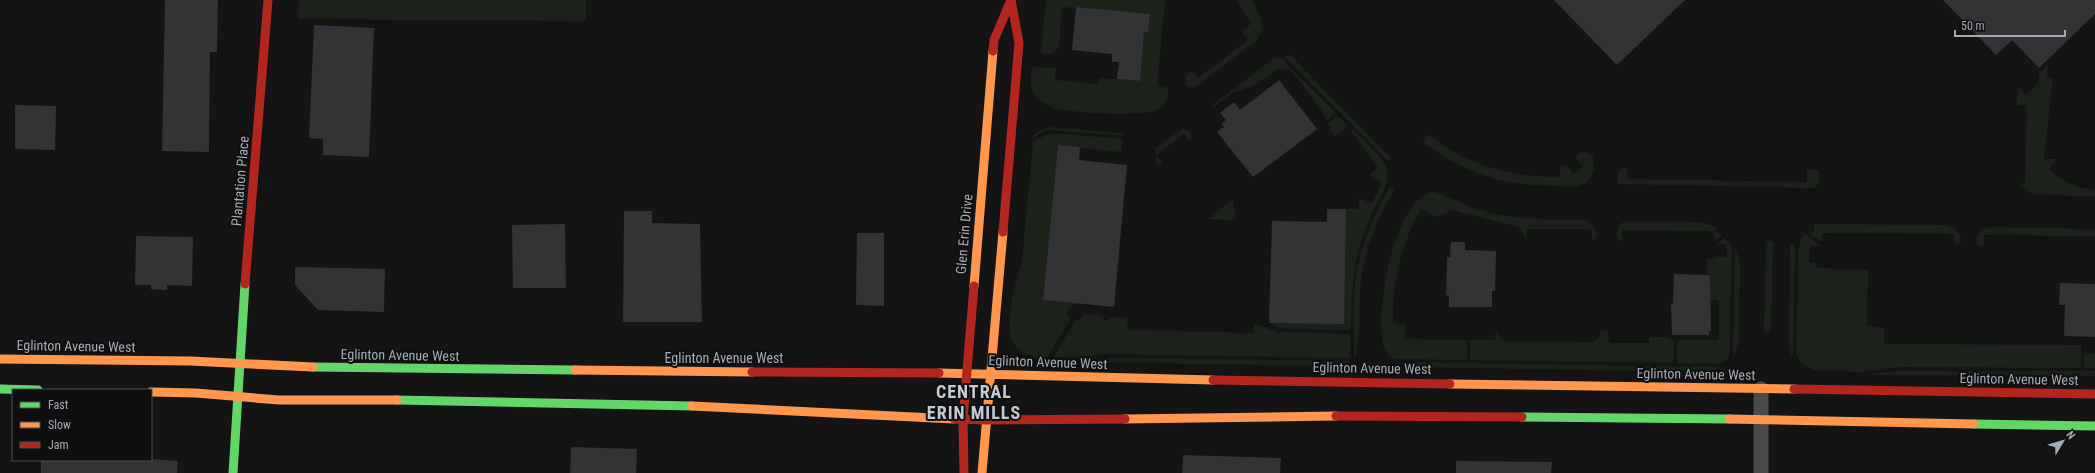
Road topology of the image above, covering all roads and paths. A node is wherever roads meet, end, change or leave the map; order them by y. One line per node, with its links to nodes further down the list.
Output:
1 (268, 0): 4 (main road, Plantation Place)
2 (1011, 0): 5 (main road, Glen Erin Drive); 6 (main road, Glen Erin Drive)
3 (0, 359): 4 (main road, Eglinton Avenue West)
4 (239, 364): 5 (main road, Eglinton Avenue West); 12 (main road, Plantation Place)
5 (967, 373): 6 (main road, Eglinton Avenue West); 13 (main road, Glen Erin Drive)
6 (990, 374): 9 (main road, Eglinton Avenue West); 15 (main road, Glen Erin Drive)
7 (0, 389): 8 (main road)
8 (12, 389)
9 (1761, 389): 11 (main road, Eglinton Avenue West); 14 (street)
10 (152, 392): 12 (main road)
11 (2095, 394)
12 (236, 396): 13 (main road); 17 (main road, Plantation Place)
13 (963, 419): 15 (main road); 18 (main road, Glen Erin Drive)
14 (1761, 419): 15 (main road); 16 (main road); 20 (street)
15 (986, 420): 19 (main road, Glen Erin Drive)
16 (2095, 426)
17 (232, 473)
18 (964, 473)
19 (982, 473)
20 (1761, 473)

